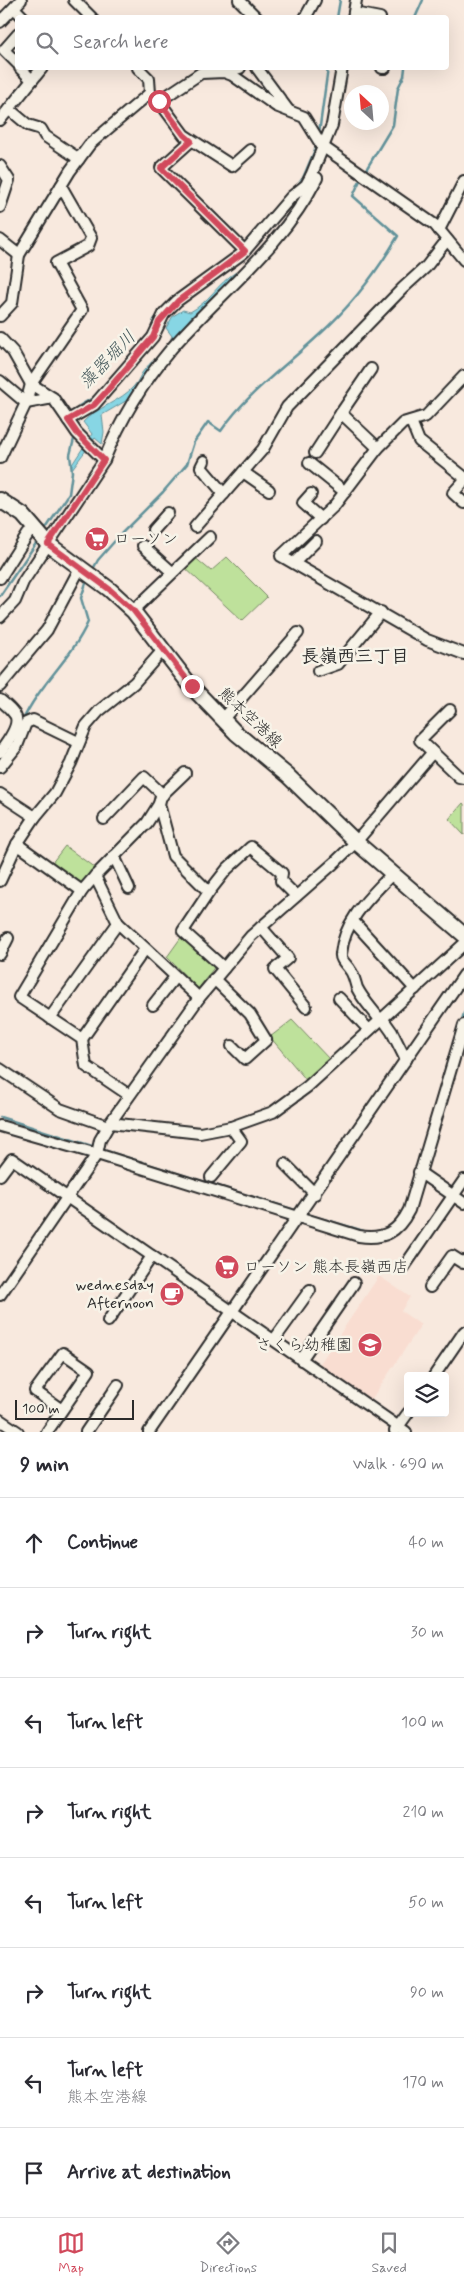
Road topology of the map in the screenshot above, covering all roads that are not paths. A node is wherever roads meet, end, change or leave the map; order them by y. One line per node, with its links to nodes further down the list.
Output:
1 (74, 0): 6 (street)
2 (239, 0): 7 (street)
3 (315, 0): 8 (street)
4 (356, 0): 9 (street)
5 (18, 4): 10 (street)
6 (89, 15)
7 (254, 15)
8 (307, 15)
9 (354, 15)
10 (0, 22)
11 (15, 37): 12 (street)
12 (15, 61)
13 (22, 70): 21 (street)
14 (40, 70): 21 (street)
15 (140, 70): 22 (street)
16 (203, 70): 20 (street); 23 (street)
17 (232, 70): 20 (street)
18 (258, 70): 25 (street)
19 (342, 70): 28 (street)
20 (224, 72): 25 (street)
21 (32, 80): 24 (street)
22 (150, 93): 23 (street); 30 (street)
23 (159, 101): 27 (street)
24 (9, 109): 26 (street); 30 (street)
25 (288, 111): 28 (street)
26 (0, 120)
27 (191, 141): 29 (street); 39 (street)
28 (322, 146): 32 (street); 36 (street)
29 (250, 150)
30 (79, 159): 34 (street)
31 (0, 166): 35 (street)
32 (311, 176): 39 (street); 56 (street)
33 (463, 183): 36 (street)
34 (61, 186): 41 (street); 47 (street)
35 (0, 207)
36 (439, 230): 38 (street)
37 (0, 240): 41 (street)
38 (447, 240): 40 (street); 59 (street)
39 (245, 251): 51 (street)
40 (462, 253)
41 (19, 256): 42 (street)
42 (0, 316)
43 (0, 338): 47 (street)
44 (372, 369): 50 (street)
45 (464, 376): 52 (street)
46 (0, 381): 49 (street)
47 (31, 384): 48 (street); 49 (street)
48 (53, 398): 49 (street); 51 (street)
49 (26, 403): 55 (street)
50 (342, 413): 53 (street); 54 (street)
51 (68, 420): 56 (street)
52 (411, 421): 53 (street); 60 (street)
53 (378, 448): 63 (street)
54 (315, 453)
55 (0, 458)
56 (104, 460): 75 (street)
57 (204, 460): 64 (street)
58 (309, 463): 63 (street)
59 (243, 472): 62 (street); 64 (street)
60 (464, 477)
61 (464, 481): 67 (street)
62 (269, 490)
63 (345, 492): 69 (street)
64 (224, 494): 70 (street)
65 (311, 494): 69 (street)
66 (0, 500): 75 (main road, 熊本空港線)
67 (464, 503)
68 (168, 513): 71 (street)
69 (320, 519): 77 (street)
70 (195, 527)
71 (153, 530)
72 (28, 534): 80 (street)
73 (210, 537): 78 (street)
74 (316, 541): 77 (street)
75 (48, 544): 79 (main road, 熊本空港線); 83 (street)
76 (143, 546): 78 (street)
77 (294, 563): 82 (street)
78 (172, 572): 81 (street)
79 (87, 573): 81 (main road, 熊本空港線); 88 (street)
80 (0, 578)
81 (133, 610): 85 (main road, 熊本空港線)
82 (381, 612): 86 (street); 87 (street)
83 (0, 617)
84 (298, 634): 91 (street)
85 (163, 650): 91 (main road, 熊本空港線); 92 (street)
86 (464, 654)
87 (318, 671)
88 (0, 686)
89 (0, 700): 93 (street)
90 (450, 710): 94 (street)
91 (223, 719): 102 (main road, 熊本空港線)
92 (78, 742): 95 (street); 100 (street)
93 (0, 752)
94 (432, 752): 97 (street); 102 (street)
95 (0, 767)
96 (185, 773): 99 (street)
97 (464, 778)
98 (0, 794): 100 (street)
99 (161, 800): 101 (street); 104 (street); 110 (street)
100 (35, 817): 103 (street)
101 (104, 818)
102 (356, 842): 105 (main road, 熊本空港線); 111 (street)
103 (17, 844): 107 (street); 109 (street)
104 (114, 856): 106 (street); 108 (street)
105 (392, 874): 112 (street); 115 (main road, 熊本空港線)
106 (95, 876): 109 (street); 113 (street)
107 (0, 881)
108 (129, 888)
109 (82, 891): 129 (street)
110 (209, 892): 111 (street); 120 (street)
111 (296, 896): 114 (street)
112 (352, 921): 124 (street); 130 (street)
113 (118, 923): 118 (street); 129 (street)
114 (261, 927): 120 (street); 128 (street)
115 (464, 935)
116 (8, 938): 119 (street)
117 (464, 944): 124 (street)
118 (145, 948): 122 (street); 133 (street)
119 (0, 954)
120 (224, 968): 123 (street)
121 (464, 975): 135 (street)
122 (175, 977): 125 (street); 127 (street)
123 (214, 979): 125 (street); 134 (street)
124 (415, 988): 130 (street)
125 (199, 998): 137 (street)
126 (339, 998): 132 (street)
127 (153, 1005)
128 (306, 1007)
129 (50, 1018): 133 (street)
130 (381, 1019): 132 (street); 135 (street)
131 (464, 1025): 143 (street)
132 (368, 1030): 140 (street)
133 (82, 1039): 137 (street)
134 (232, 1046)
135 (406, 1060): 147 (street)
136 (0, 1068): 138 (street)
137 (129, 1095): 138 (street)
138 (109, 1124): 140 (street); 141 (street)
139 (0, 1126): 141 (street)
140 (231, 1127): 145 (street)
141 (97, 1154): 149 (street); 151 (street)
142 (284, 1164): 147 (street)
143 (419, 1172): 148 (street); 151 (street)
144 (0, 1175): 149 (street)
145 (211, 1177)
146 (464, 1180): 148 (street)
147 (315, 1194): 151 (street)
148 (453, 1196): 150 (street); 154 (street)
149 (68, 1198): 152 (street); 158 (street)
150 (464, 1203)
151 (297, 1218): 159 (street)
152 (152, 1256): 159 (street); 160 (street)
153 (464, 1261): 156 (street)
154 (404, 1267)
155 (354, 1283): 163 (street)
156 (430, 1287)
157 (310, 1290): 162 (street)
158 (0, 1296)
159 (232, 1312): 162 (street); 173 (street)
160 (108, 1321)
161 (464, 1332): 164 (street)
162 (274, 1340): 163 (street)
163 (301, 1360): 169 (street)
164 (437, 1372)
165 (118, 1385): 172 (street)
166 (62, 1410): 166 (street); 171 (street)
167 (406, 1417): 169 (street)
168 (0, 1420): 170 (street)
169 (400, 1430)
170 (18, 1432)
171 (47, 1432)
172 (86, 1432)
173 (149, 1432)

